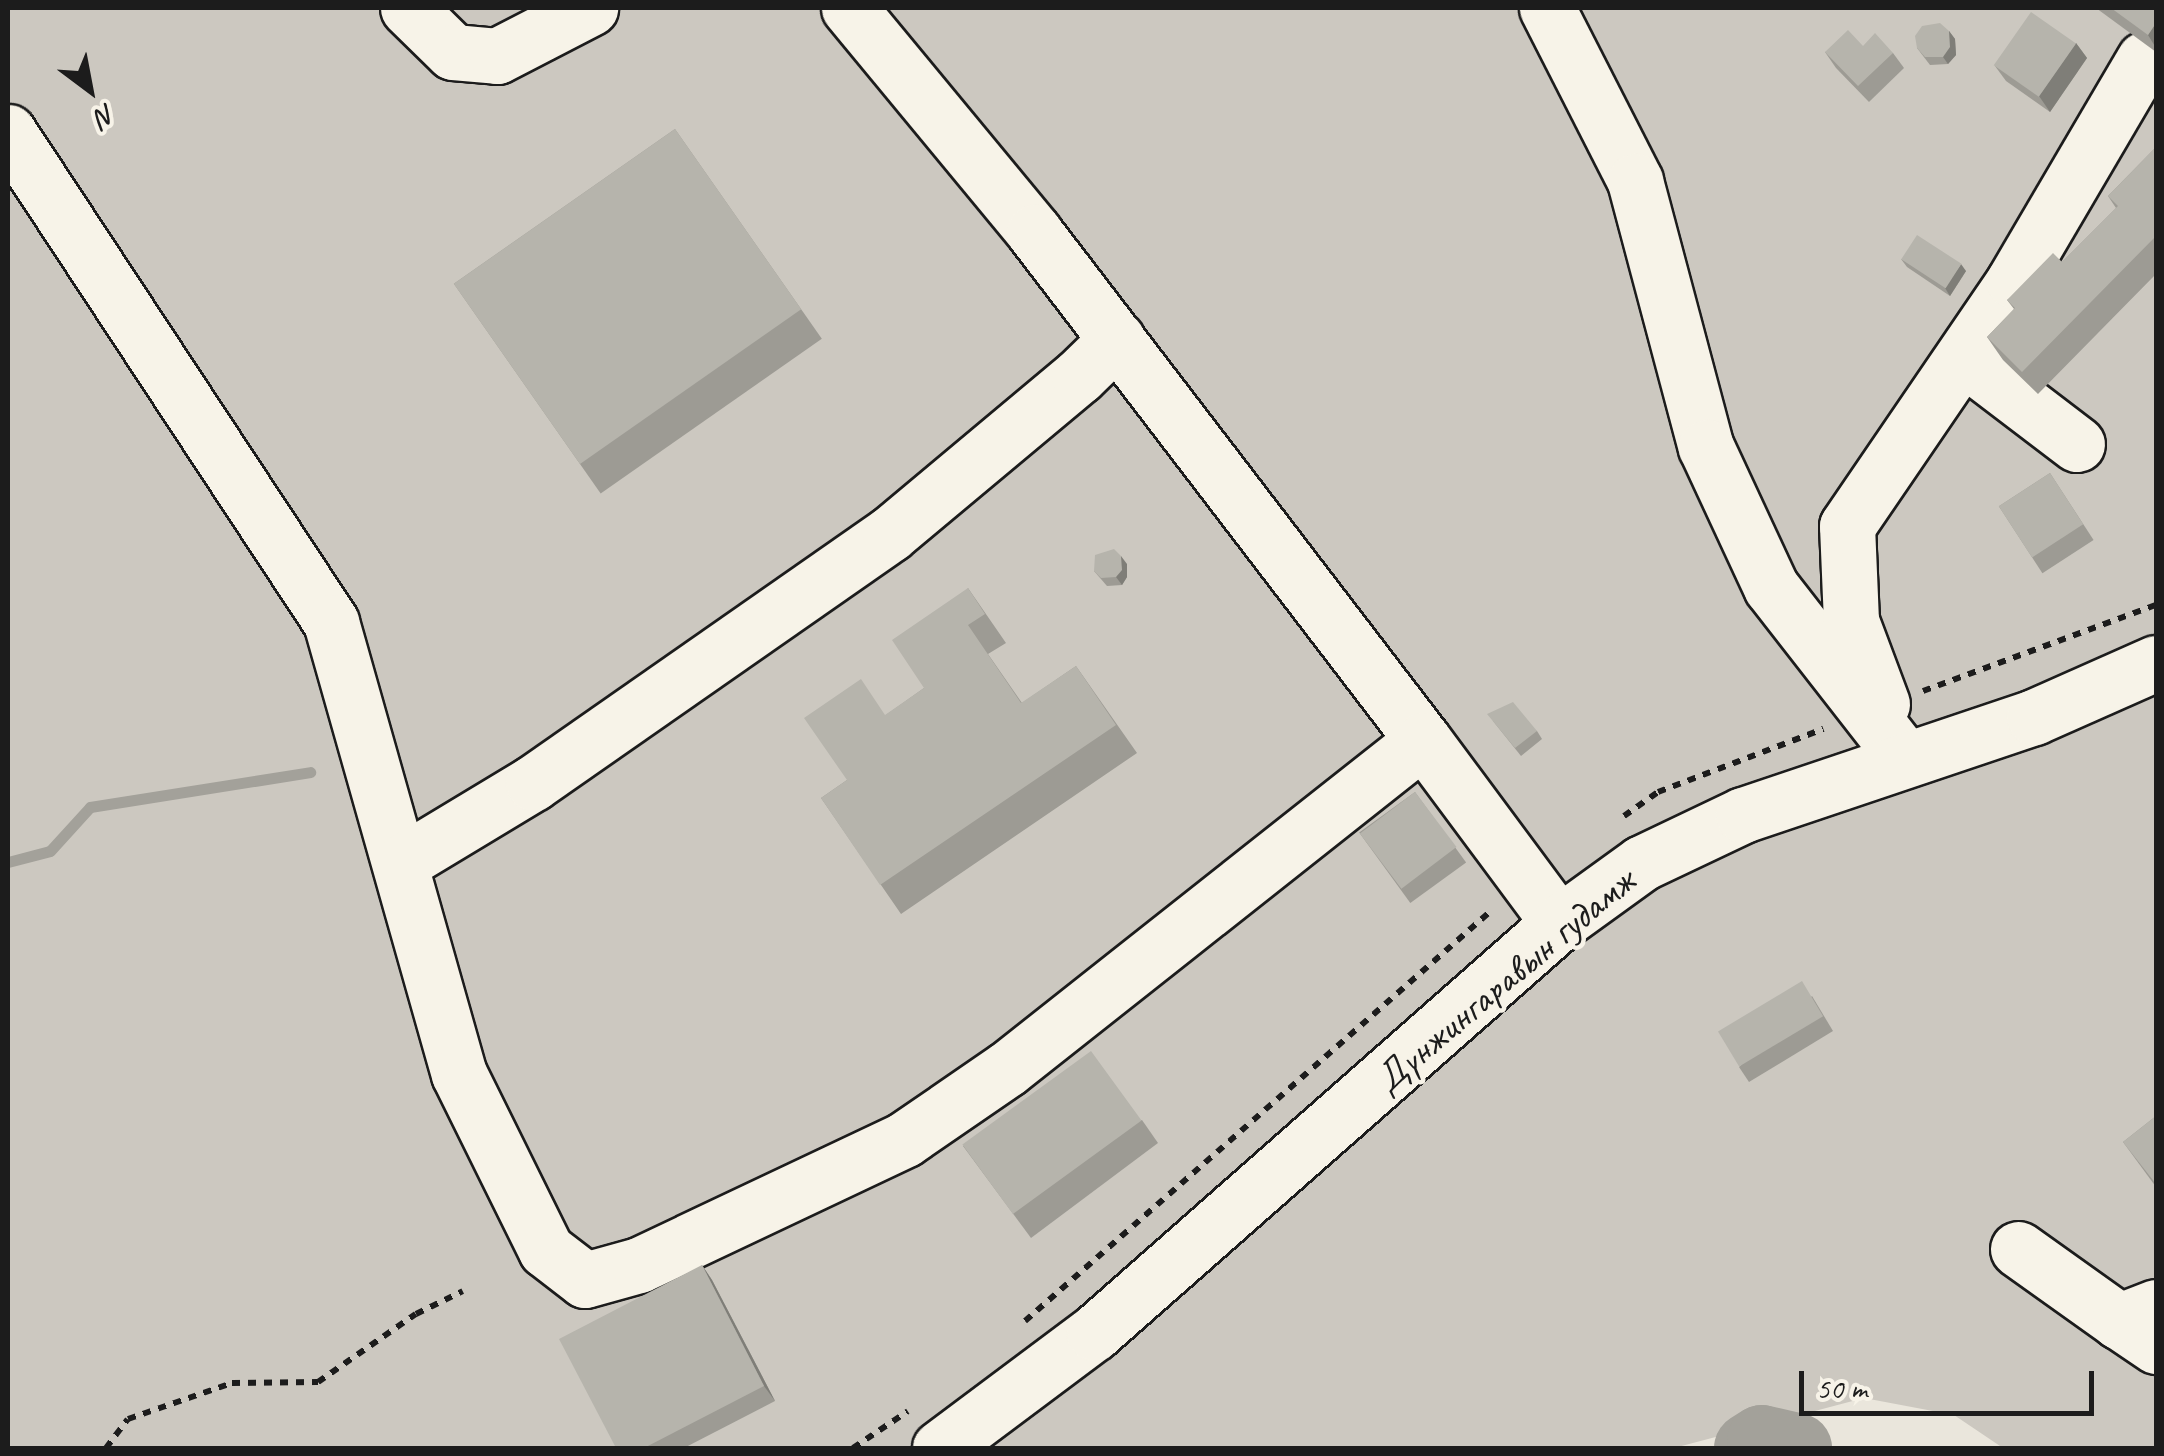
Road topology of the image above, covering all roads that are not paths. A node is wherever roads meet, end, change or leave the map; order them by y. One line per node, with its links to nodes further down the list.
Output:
1 (408, 8): 2 (street)
2 (590, 8)
3 (849, 8): 7 (street)
4 (1547, 8): 12 (street)
5 (2144, 59): 8 (street)
6 (8, 132): 13 (street)
7 (1117, 339): 11 (street); 13 (street)
8 (1964, 358): 9 (street); 12 (street)
9 (2077, 444)
10 (2156, 663): 12 (street, Дүнжингаравын гудамж)
11 (1423, 740): 13 (street); 14 (street)
12 (1904, 758): 14 (street, Дүнжингаравын гудамж)
13 (402, 862)
14 (1559, 923): 17 (street, Дүнжингаравын гудамж)
15 (2018, 1250): 16 (street)
16 (2144, 1324)
17 (940, 1448)

